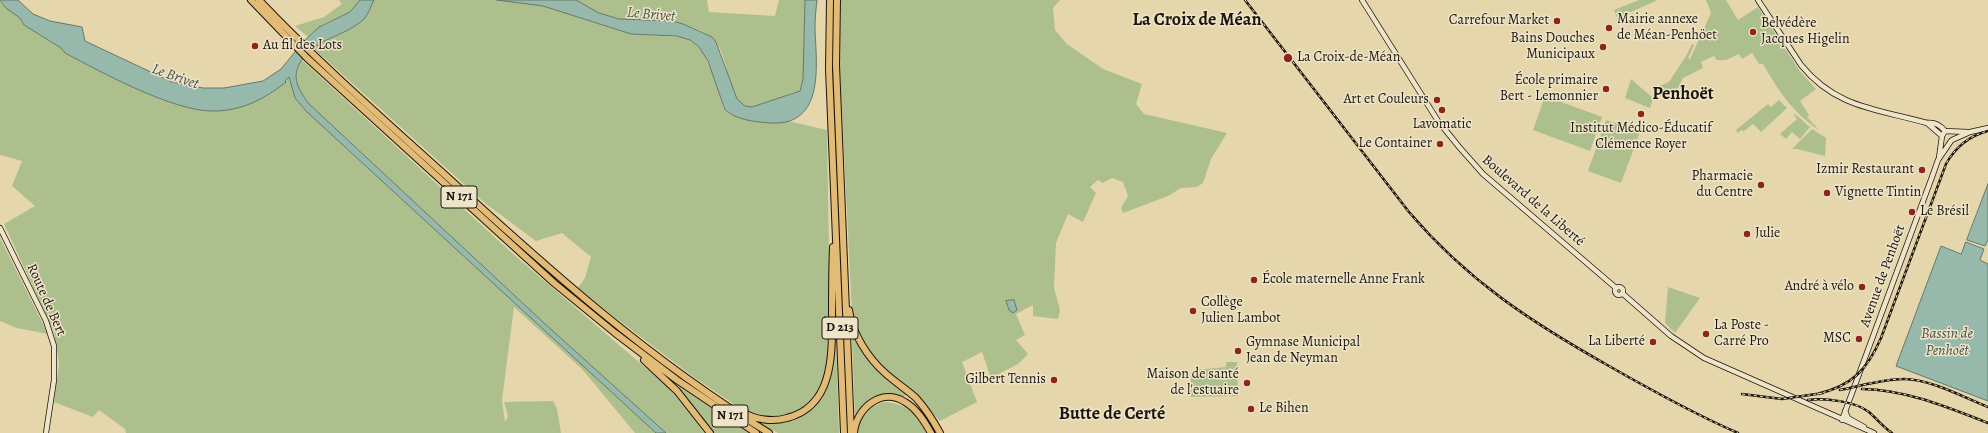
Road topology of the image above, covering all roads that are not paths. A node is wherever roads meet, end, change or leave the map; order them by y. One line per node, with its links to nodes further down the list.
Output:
1 (251, 0): 7 (highway, N 171)
2 (259, 0): 7 (highway, N 171)
3 (830, 0): 16 (highway, D 213)
4 (837, 0): 18 (highway, D 213)
5 (1362, 0): 22 (main road, Boulevard de la Liberté)
6 (1758, 0): 8 (main road)
7 (295, 42): 19 (highway, N 171); 20 (highway, N 171)
8 (1927, 123): 10 (main road); 13 (main road)
9 (1988, 128): 12 (main road)
10 (1945, 131): 11 (main road); 13 (main road)
11 (1952, 132): 12 (main road); 14 (main road)
12 (1970, 132): 14 (main road)
13 (1942, 138): 14 (main road); 15 (main road)
14 (1952, 141): 15 (main road, Avenue de Penhoët)
15 (1938, 160): 21 (main road, Avenue de Penhoët)
16 (835, 222): 20 (highway); 28 (highway, D 213)
17 (0, 228): 24 (main road, Route de Bert)
18 (845, 288): 29 (highway, D 213); 32 (highway)
19 (639, 351): 25 (highway); 26 (highway, N 171)
20 (729, 407): 27 (highway, N 171)
21 (1845, 409): 22 (main road, Avenue de Penhoët); 23 (main road)
22 (1842, 420): 23 (main road)
23 (1866, 430): 33 (main road)
24 (46, 433)
25 (710, 433)
26 (756, 433)
27 (769, 433)
28 (844, 433)
29 (851, 433)
30 (854, 433): 31 (highway)
31 (931, 433)
32 (940, 433)
33 (1874, 433)

